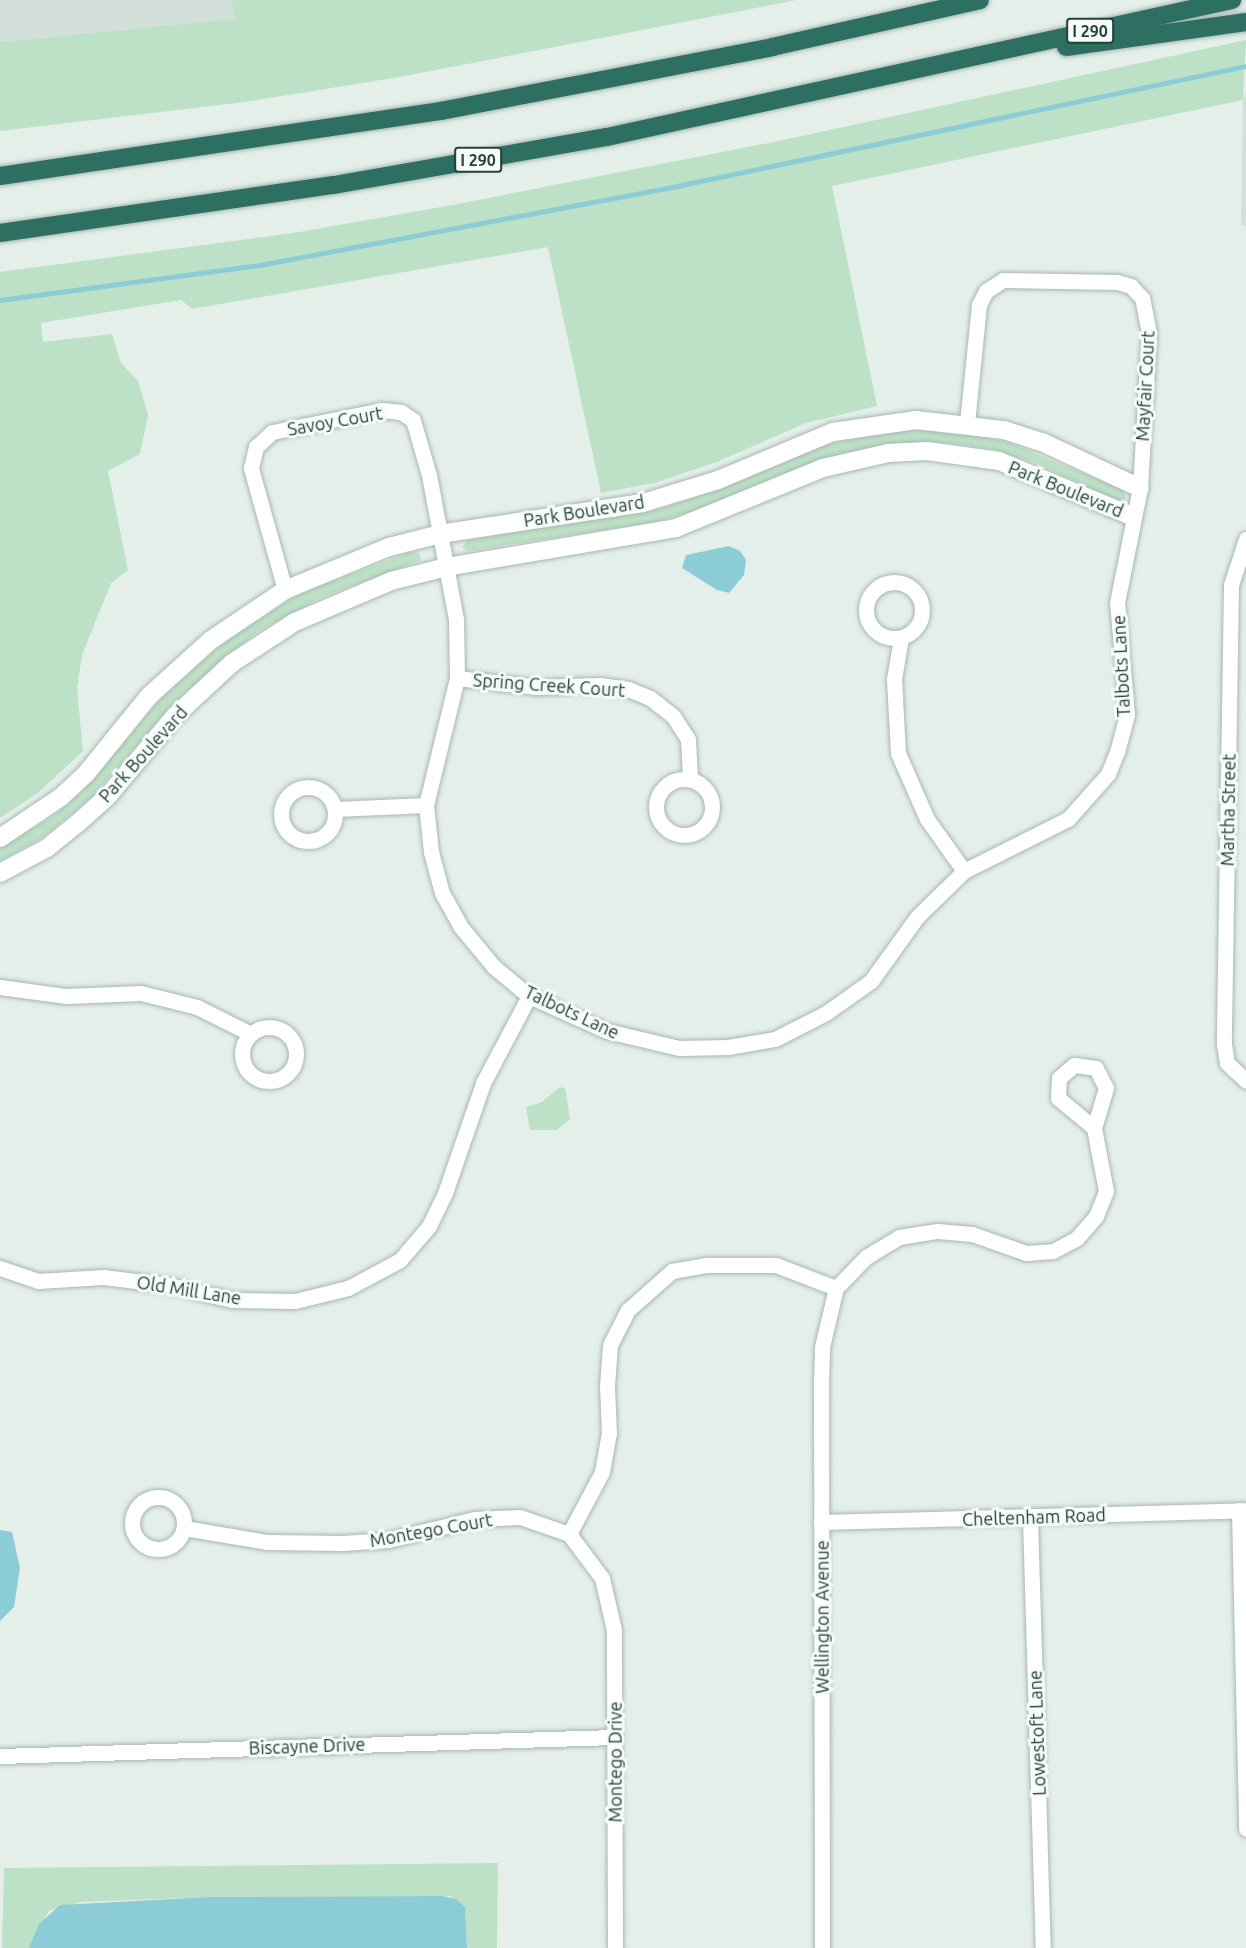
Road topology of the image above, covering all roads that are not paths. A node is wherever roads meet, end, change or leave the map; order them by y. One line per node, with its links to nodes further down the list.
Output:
1 (980, 0): 6 (highway)
2 (1232, 0): 4 (highway, I 290)
3 (1246, 22): 4 (highway)
4 (948, 61): 8 (highway, I 290)
5 (0, 168): 6 (highway)
6 (36, 172): 7 (highway)
7 (0, 176)
8 (0, 233)
9 (967, 423): 10 (street, Park Boulevard); 10 (street, Mayfair Court); 12 (street, Park Boulevard)
10 (1140, 488): 11 (street, Park Boulevard)
11 (1132, 516): 14 (street, Park Boulevard); 22 (street, Talbots Lane)
12 (440, 534): 14 (street, Talbots Lane); 15 (street, Park Boulevard); 15 (street, Savoy Court)
13 (1246, 539): 27 (street, Martha Street)
14 (446, 567): 17 (street, Talbots Lane); 23 (street, Park Boulevard)
15 (285, 590): 21 (street, Park Boulevard)
16 (901, 638): 22 (street)
17 (457, 678): 18 (street, Spring Creek Court); 19 (street, Talbots Lane)
18 (690, 779)
19 (426, 805): 20 (street); 25 (street, Talbots Lane)
20 (335, 809)
21 (0, 838)
22 (964, 871): 25 (street, Talbots Lane)
23 (0, 873)
24 (0, 987): 26 (street)
25 (529, 996): 29 (street, Old Mill Lane)
26 (251, 1034)
27 (1243, 1080)
28 (1094, 1128): 30 (street)
29 (0, 1268)
30 (836, 1288): 33 (street, Wellington Avenue); 35 (street)
31 (1242, 1510): 32 (street, Cheltenham Road); 38 (street)
32 (1030, 1518): 33 (street, Cheltenham Road); 41 (street, Lowestoft Lane)
33 (821, 1522): 40 (street, Wellington Avenue)
34 (184, 1528): 35 (street, Montego Court)
35 (568, 1534): 36 (street, Montego Drive)
36 (615, 1737): 37 (street, Biscayne Drive); 39 (street, Montego Drive)
37 (0, 1756)
38 (1246, 1829)
39 (615, 1948)
40 (822, 1948)
41 (1043, 1948)

